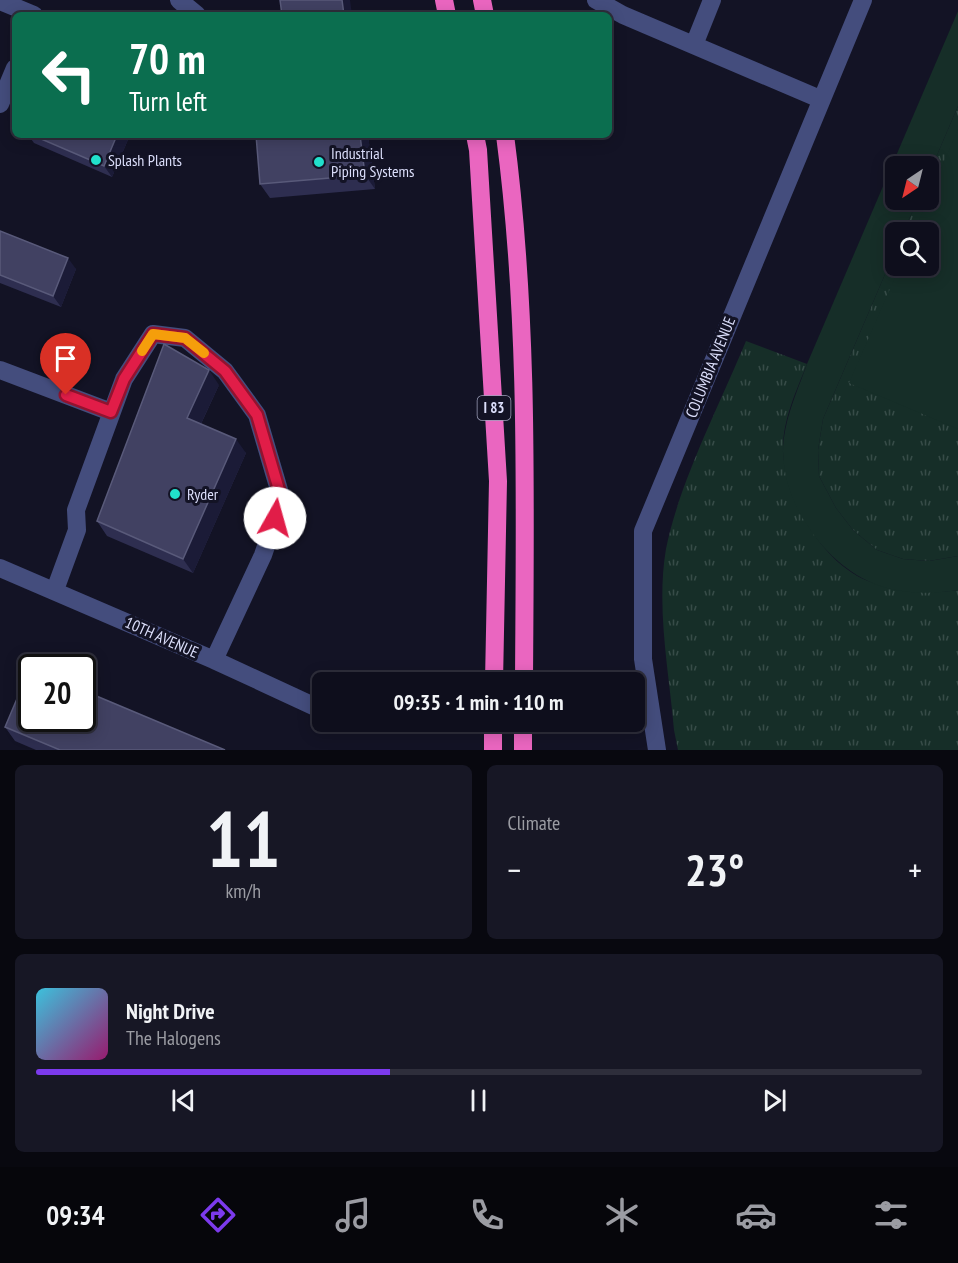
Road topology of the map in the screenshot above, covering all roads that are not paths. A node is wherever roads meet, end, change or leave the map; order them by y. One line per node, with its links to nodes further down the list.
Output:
1 (179, 0): 7 (street)
2 (596, 0): 8 (street)
3 (712, 0): 8 (street)
4 (862, 0): 10 (street, COLUMBIA AVENUE)
5 (0, 1): 6 (street)
6 (28, 12)
7 (193, 12)
8 (694, 45): 10 (street)
9 (12, 75): 11 (street)
10 (820, 99): 26 (street, COLUMBIA AVENUE)
11 (0, 104)
12 (476, 138): 19 (highway, I 83)
13 (505, 138): 20 (highway, I 83)
14 (0, 370): 15 (street)
15 (111, 412): 17 (street); 18 (street)
16 (0, 568): 17 (street, 10TH AVENUE)
17 (55, 590): 18 (street, 10TH AVENUE)
18 (214, 660): 21 (street, 10TH AVENUE)
19 (494, 672)
20 (524, 672)
21 (312, 705)
22 (494, 732): 24 (highway)
23 (523, 732): 25 (highway)
24 (493, 750)
25 (523, 750)
26 (657, 750)

